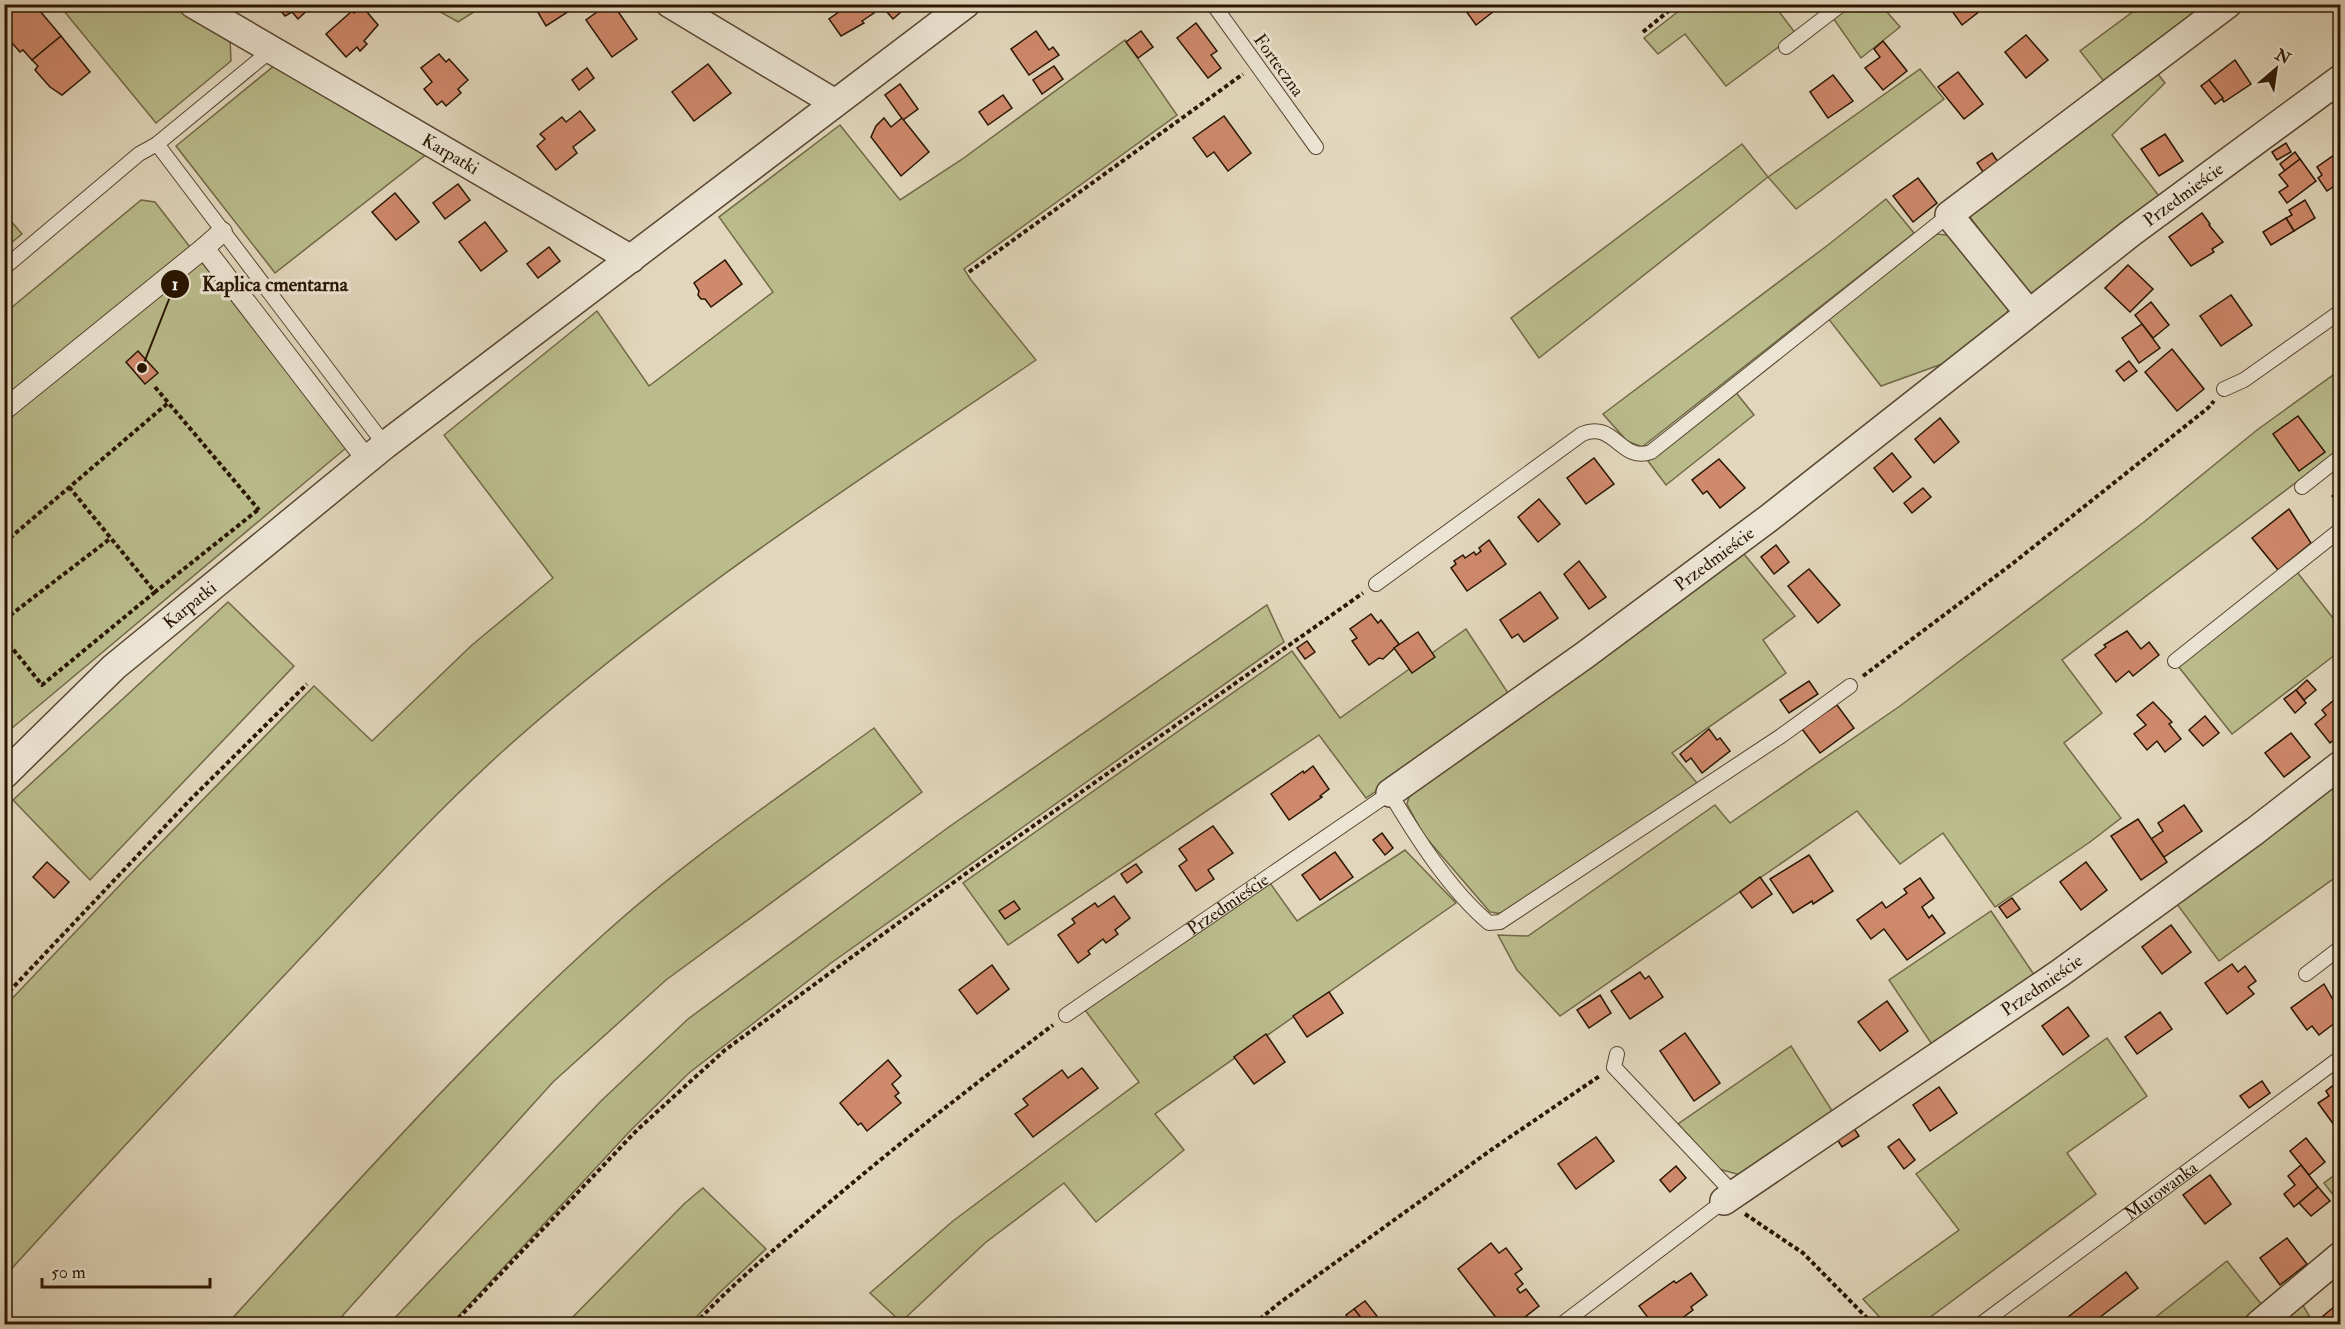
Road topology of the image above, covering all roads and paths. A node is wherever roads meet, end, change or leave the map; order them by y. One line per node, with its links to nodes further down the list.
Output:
1 (193, 4): 10 (street, Karpatki)
2 (670, 4): 13 (street)
3 (966, 4): 13 (street, Karpatki)
4 (1213, 4): 11 (lane, Forteczna)
5 (1677, 4): 8 (path)
6 (1842, 4): 9 (lane)
7 (2228, 4): 16 (street)
8 (1643, 32)
9 (1786, 47)
10 (270, 51): 14 (lane); 19 (street, Karpatki)
11 (1256, 65): 15 (lane, Forteczna); 21 (path)
12 (2340, 79): 22 (street, Przedmieście)
13 (835, 103): 19 (street, Karpatki)
14 (157, 144): 17 (lane); 20 (lane)
15 (1316, 147)
16 (1949, 215): 22 (street); 35 (lane)
17 (222, 232): 18 (street); 28 (lane)
18 (204, 248): 27 (street); 28 (street)
19 (631, 259): 28 (street, Karpatki)
20 (4, 268)
21 (969, 273)
22 (2028, 312): 44 (street, Przedmieście)
23 (2340, 312): 25 (lane)
24 (155, 387): 26 (path)
25 (2224, 389): 41 (path)
26 (168, 403): 31 (path); 36 (path)
27 (4, 410)
28 (376, 453): 43 (street, Karpatki)
29 (2340, 457): 30 (lane)
30 (2302, 487)
31 (69, 488): 33 (path); 34 (path)
32 (2340, 530): 39 (lane)
33 (111, 538): 36 (path); 37 (path)
34 (4, 543)
35 (1376, 584): 53 (path)
36 (155, 592): 38 (path)
37 (4, 620)
38 (4, 638)
39 (2175, 661)
40 (307, 684): 47 (path)
41 (1850, 686): 44 (lane)
42 (2340, 765): 51 (street, Przedmieście)
43 (4, 775)
44 (1390, 793): 48 (lane, Przedmieście)
45 (2340, 948): 46 (lane)
46 (2306, 974)
47 (4, 997)
48 (1066, 1015): 54 (path)
49 (2340, 1058): 58 (lane, Murowanka)
50 (1616, 1060): 51 (lane); 55 (path)
51 (1728, 1197): 56 (lane, Przedmieście); 57 (path)
52 (2340, 1256): 59 (street)
53 (453, 1324)
54 (695, 1324)
55 (1254, 1324)
56 (1563, 1324)
57 (1873, 1324)
58 (1981, 1324)
59 (2259, 1324)

